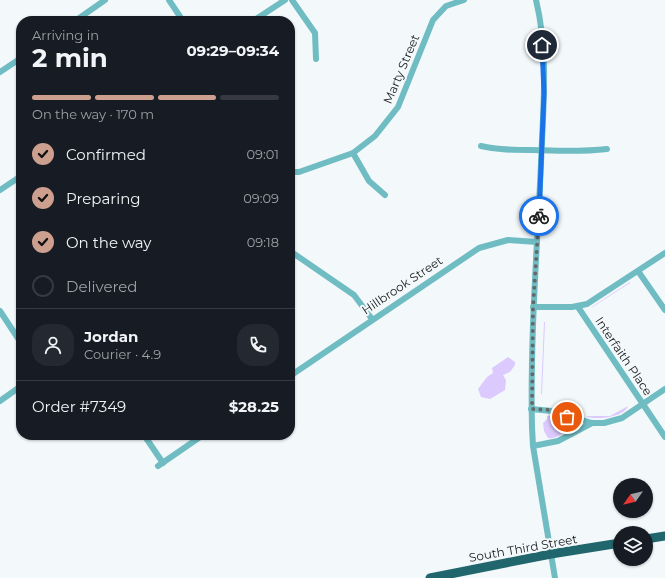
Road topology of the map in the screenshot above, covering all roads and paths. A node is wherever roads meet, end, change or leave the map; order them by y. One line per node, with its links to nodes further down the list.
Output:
1 (105, 0): 7 (street)
2 (169, 0): 8 (street)
3 (285, 0): 9 (street)
4 (292, 0): 10 (street)
5 (464, 0): 16 (street, Marty Street)
6 (536, 0): 15 (street)
7 (82, 16)
8 (180, 16)
9 (261, 16)
10 (316, 59)
11 (16, 61): 12 (street)
12 (0, 72)
13 (481, 146): 15 (street)
14 (607, 149): 15 (street)
15 (542, 151): 21 (street)
16 (353, 153): 17 (street, Marty Street); 20 (street)
17 (295, 172)
18 (16, 179): 19 (street)
19 (0, 190)
20 (385, 195)
21 (537, 242): 25 (street); 29 (street, Hillbrook Street)
22 (665, 253): 24 (street)
23 (295, 254): 29 (street)
24 (638, 271): 26 (street); 27 (street)
25 (533, 307): 26 (street); 36 (street)
26 (578, 307): 35 (street, Interfaith Place)
27 (665, 310)
28 (0, 311): 30 (street)
29 (372, 319): 31 (street, Hillbrook Street)
30 (16, 335)
31 (295, 373)
32 (665, 388): 35 (street)
33 (16, 390): 34 (street)
34 (0, 401)
35 (643, 404): 38 (street); 40 (street, Interfaith Place)
36 (532, 409): 37 (street); 43 (street)
37 (567, 417): 38 (street); 39 (street)
38 (592, 423): 39 (street)
39 (571, 434): 43 (street)
40 (665, 437)
41 (147, 440): 42 (street)
42 (197, 440)
43 (533, 446): 47 (street)
44 (665, 536): 45 (highway)
45 (653, 538)
46 (613, 544): 47 (highway, South Third Street)
47 (551, 554): 48 (highway, South Third Street); 49 (street)
48 (430, 578)
49 (555, 578)

